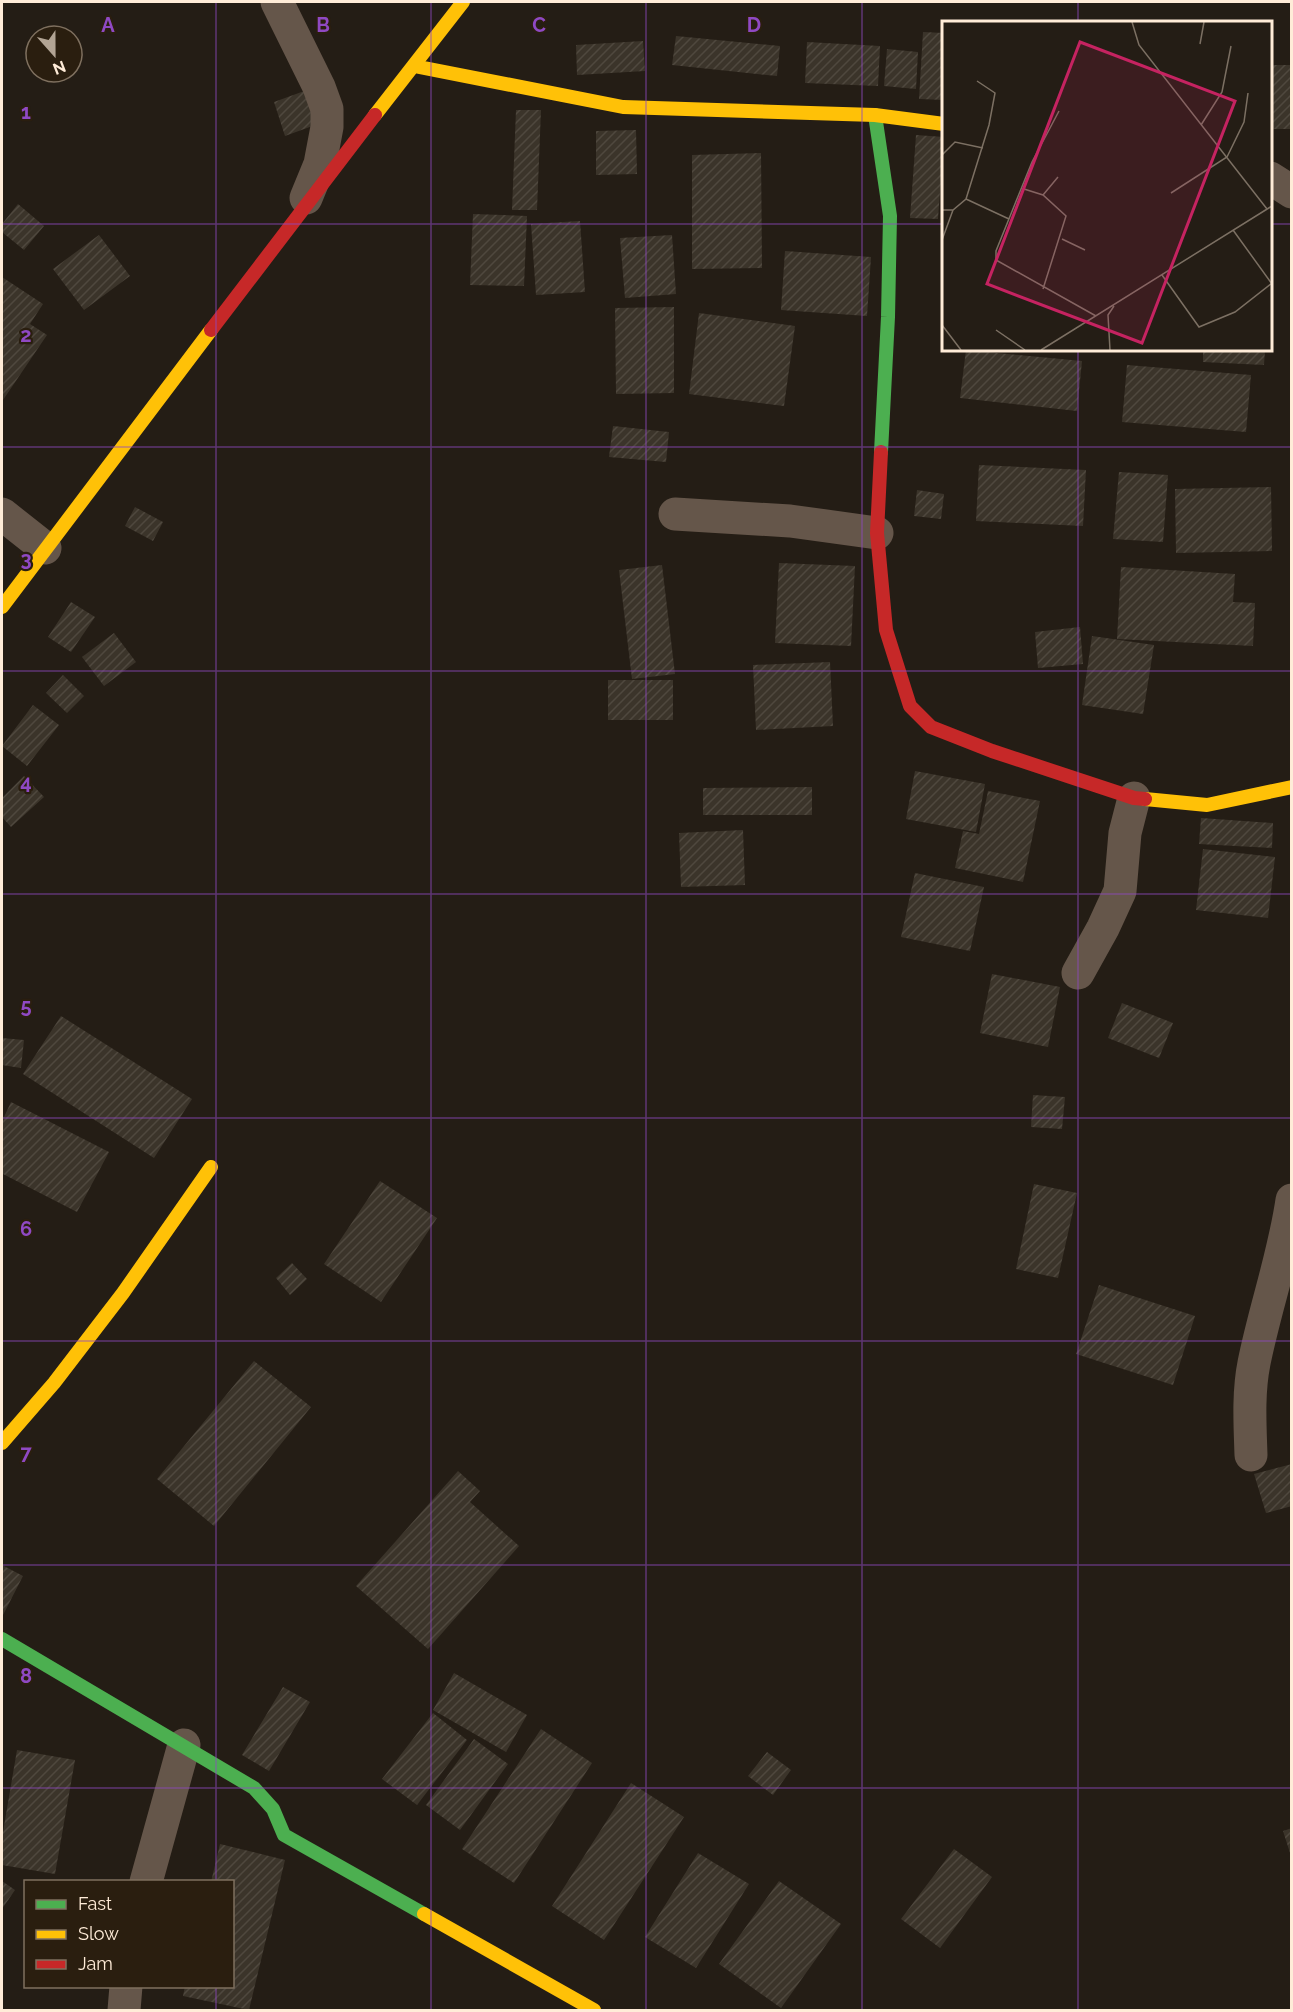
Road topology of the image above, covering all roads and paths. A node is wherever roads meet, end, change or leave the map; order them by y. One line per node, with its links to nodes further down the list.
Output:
1 (277, 2): 8 (street)
2 (464, 2): 3 (street)
3 (414, 66): 4 (street); 8 (street)
4 (875, 115): 5 (street); 11 (street)
5 (942, 124)
6 (1272, 178): 7 (street)
7 (1292, 192)
8 (302, 210): 12 (street)
9 (2, 514): 12 (street)
10 (675, 514): 11 (street)
11 (877, 533): 15 (street)
12 (45, 548): 13 (street)
13 (2, 607)
14 (1292, 787): 15 (street)
15 (1134, 798): 16 (street)
16 (1078, 973)
17 (211, 1167): 19 (street)
18 (1292, 1200): 20 (street)
19 (2, 1443)
20 (1251, 1455)
21 (2, 1639): 22 (street)
22 (184, 1744): 23 (street); 26 (street)
23 (146, 1880)
24 (126, 1988): 25 (street)
25 (124, 2010)
26 (594, 2010)

